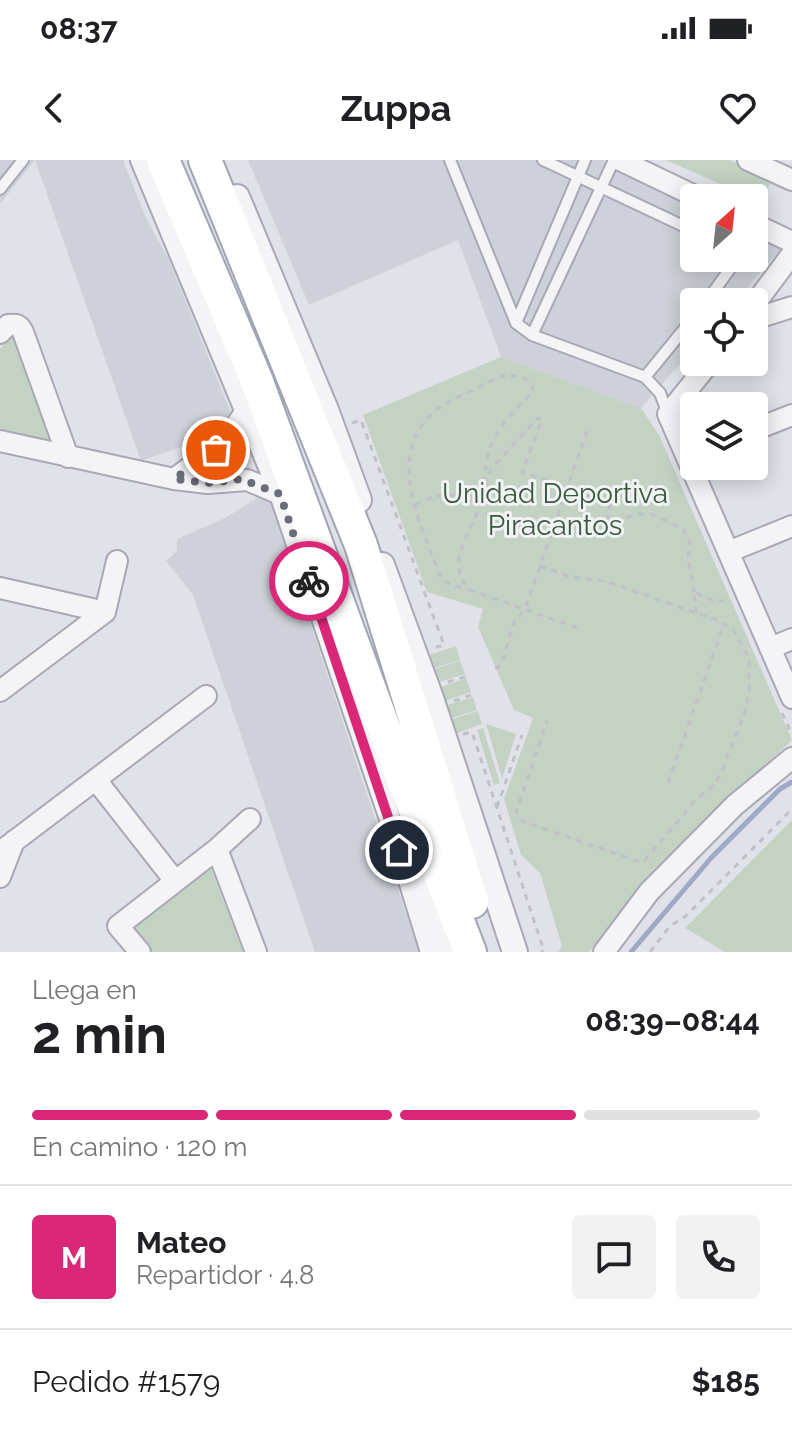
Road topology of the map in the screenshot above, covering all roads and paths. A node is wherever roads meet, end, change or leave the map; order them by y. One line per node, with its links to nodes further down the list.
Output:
1 (23, 160): 14 (lane)
2 (141, 160): 29 (street)
3 (163, 160): 69 (main road)
4 (205, 160): 84 (main road)
5 (221, 160): 85 (street)
6 (450, 160): 23 (lane)
7 (543, 160): 11 (lane)
8 (585, 160): 11 (lane)
9 (617, 160): 13 (lane); 15 (street)
10 (748, 160): 12 (street)
11 (578, 177): 13 (lane); 23 (lane)
12 (792, 180)
13 (602, 187): 16 (lane); 26 (lane)
14 (0, 189)
15 (680, 189)
16 (680, 224)
17 (768, 231): 18 (street)
18 (792, 242)
19 (792, 254): 20 (street)
20 (767, 288)
21 (792, 307): 22 (street)
22 (768, 315)
23 (516, 323): 26 (lane)
24 (0, 333): 36 (street)
25 (680, 334): 28 (lane)
26 (532, 335): 28 (lane)
27 (699, 376): 30 (street)
28 (645, 377): 30 (lane)
29 (245, 412): 37 (street); 40 (street)
30 (668, 414): 34 (street)
31 (792, 415): 32 (street)
32 (768, 424)
33 (587, 431): 39 (path)
34 (680, 437)
35 (0, 441): 36 (street)
36 (68, 457): 37 (street)
37 (174, 479): 40 (street)
38 (700, 480): 44 (street)
39 (567, 489): 41 (path); 46 (path); 49 (path)
40 (280, 494): 81 (street)
41 (480, 502): 42 (path); 42 (path); 48 (path)
42 (415, 505): 48 (path)
43 (792, 526): 44 (street)
44 (728, 552): 57 (street)
45 (117, 561): 52 (street)
46 (540, 566): 51 (path); 53 (path)
47 (0, 588): 52 (street)
48 (473, 591): 51 (path)
49 (694, 592): 50 (path); 53 (path)
50 (730, 599)
51 (525, 609): 55 (path); 58 (path)
52 (105, 612): 61 (street)
53 (697, 613): 54 (path)
54 (724, 624): 66 (path); 71 (path)
55 (580, 629)
56 (792, 639): 57 (street)
57 (770, 648): 64 (street)
58 (495, 668)
59 (467, 676): 60 (path)
60 (447, 682)
61 (0, 691)
62 (474, 694): 65 (path)
63 (206, 696): 70 (street)
64 (792, 698)
65 (443, 705)
66 (547, 721)
67 (522, 735): 72 (path)
68 (792, 758): 86 (street)
69 (401, 774): 82 (street); 83 (main road)
70 (96, 780): 75 (street); 78 (street)
71 (668, 783)
72 (497, 807)
73 (792, 809): 87 (path)
74 (250, 819): 76 (street)
75 (7, 846): 77 (street)
76 (217, 849): 78 (street); 80 (street)
77 (0, 877)
78 (175, 881): 79 (street)
79 (140, 952)
80 (256, 952)
81 (431, 952)
82 (448, 952)
83 (470, 952)
84 (482, 952)
85 (515, 952)
86 (604, 952)
87 (650, 952)

